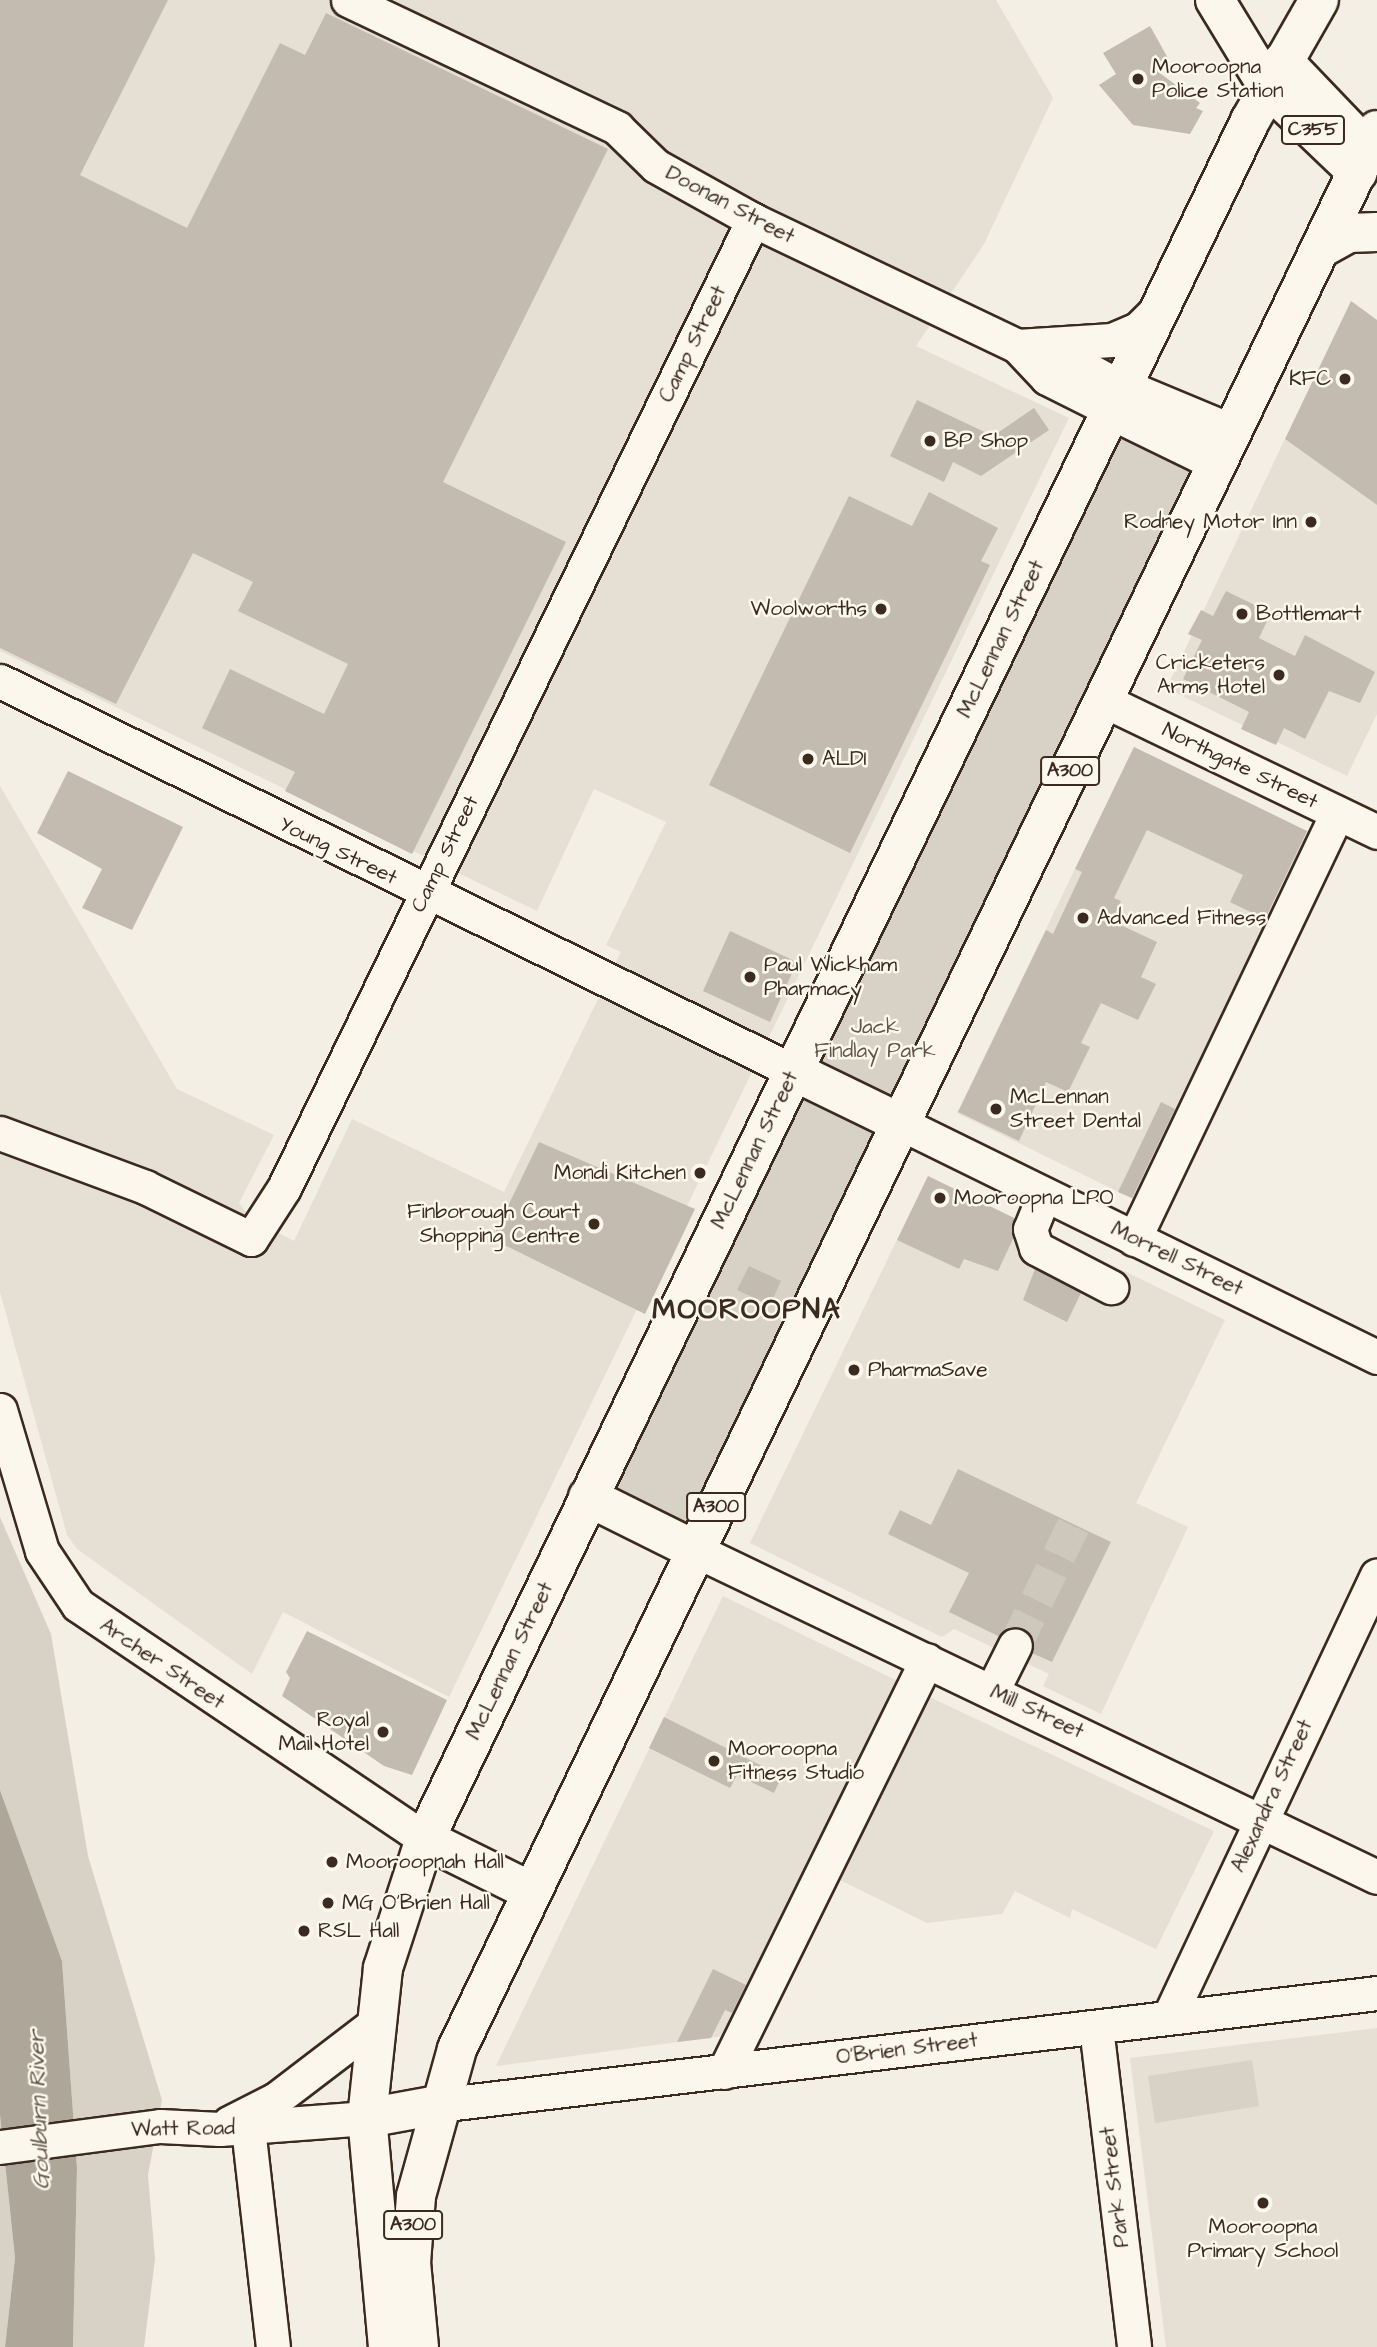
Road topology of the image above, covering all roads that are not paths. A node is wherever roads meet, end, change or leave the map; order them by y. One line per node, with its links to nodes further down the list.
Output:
1 (348, 0): 7 (street, Doonan Street)
2 (1215, 0): 5 (main road)
3 (1240, 0): 5 (main road)
4 (1319, 0): 5 (main road, McLennan Street / A300)
5 (1275, 74): 6 (main road, C355); 10 (main road, McLennan Street / A300)
6 (1372, 160): 9 (main road, A300)
7 (753, 220): 11 (street, Doonan Street); 18 (street, Camp Street)
8 (1377, 232): 9 (main road)
9 (1320, 249): 13 (main road, A300)
10 (1162, 305): 11 (street); 12 (main road, McLennan Street / A300)
11 (1031, 346): 12 (street, Doonan Street)
12 (1116, 399): 13 (main road); 19 (main road, McLennan Street / A300)
13 (1223, 447): 15 (main road, A300)
14 (0, 681): 18 (street, Young Street)
15 (1103, 701): 16 (street, Northgate Street); 20 (main road, A300)
16 (1337, 813): 17 (street, Northgate Street); 23 (street)
17 (1377, 832)
18 (426, 893): 19 (street, Young Street); 21 (street, Camp Street)
19 (793, 1071): 20 (main road); 27 (main road, McLennan Street / A300)
20 (902, 1124): 22 (street, Morrell Street); 28 (main road, A300)
21 (0, 1133)
22 (1044, 1195): 23 (street, Morrell Street); 24 (street)
23 (1134, 1238): 25 (street, Morrell Street)
24 (1111, 1287)
25 (1377, 1357)
26 (0, 1410): 34 (street, Archer Street)
27 (588, 1497): 28 (main road); 34 (main road, McLennan Street / A300)
28 (695, 1550): 31 (street, Mill Street); 36 (main road, A300)
29 (1377, 1575): 33 (street, Alexandra Street)
30 (1015, 1645): 32 (street)
31 (928, 1660): 32 (street, Mill Street); 41 (street)
32 (992, 1691): 33 (street, Mill Street)
33 (1261, 1819): 35 (street, Mill Street); 38 (street, Alexandra Street)
34 (425, 1839): 36 (main road); 39 (main road, McLennan Street / A300)
35 (1377, 1877)
36 (530, 1891): 42 (main road, A300)
37 (1377, 1993): 38 (street, O'Brien Street)
38 (1169, 2017): 40 (street, O'Brien Street)
39 (374, 2024): 43 (main road, McLennan Street / A300); 45 (street)
40 (1096, 2026): 41 (street, O'Brien Street); 50 (street, Park Street)
41 (724, 2072): 42 (street, O'Brien Street)
42 (438, 2105): 43 (main road); 49 (main road, A300)
43 (367, 2118): 44 (street, Watt Road); 48 (main road, McLennan Street / A300)
44 (248, 2127): 45 (street, Watt Road); 47 (street)
45 (209, 2129): 46 (street, Watt Road)
46 (0, 2147)
47 (273, 2347)
48 (388, 2347)
49 (419, 2347)
50 (1133, 2347)

